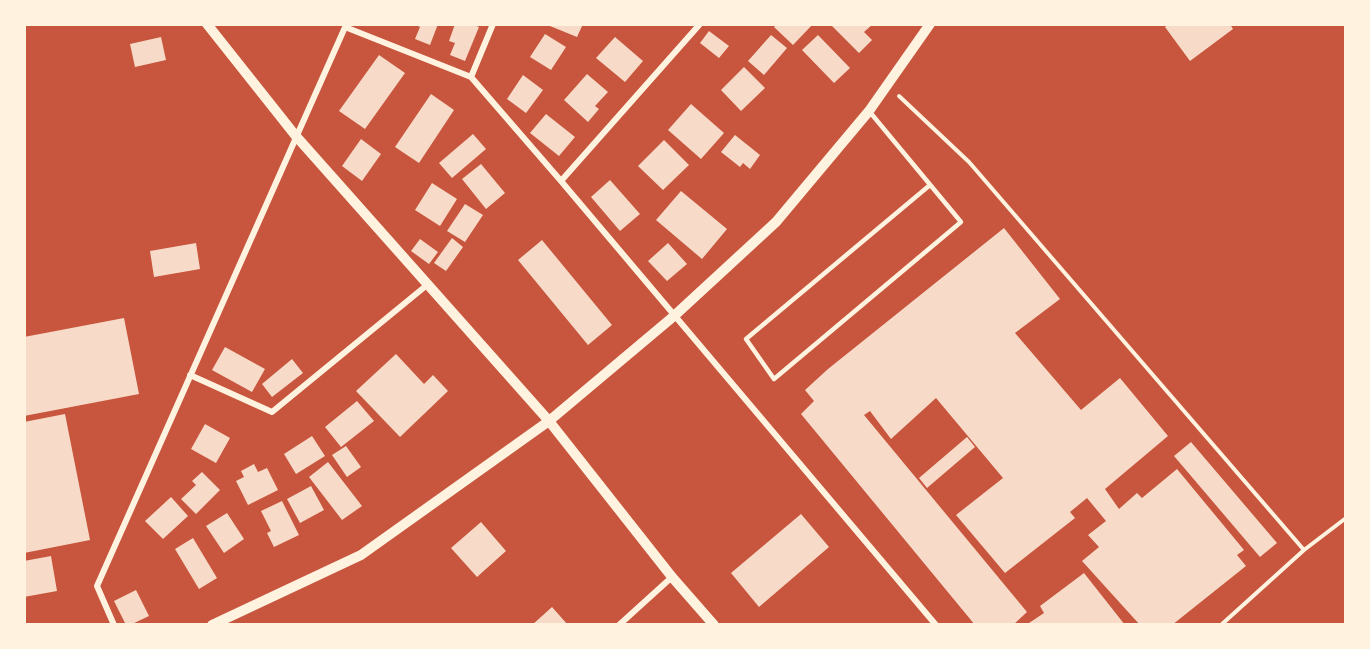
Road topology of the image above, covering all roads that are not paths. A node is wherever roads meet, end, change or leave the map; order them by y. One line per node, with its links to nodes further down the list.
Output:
1 (207, 24): 8 (street)
2 (493, 24): 6 (street)
3 (700, 24): 9 (street)
4 (930, 24): 7 (street)
5 (345, 26): 6 (street); 8 (street)
6 (471, 77): 9 (street)
7 (869, 111): 10 (lane); 12 (street)
8 (296, 135): 11 (street); 13 (street)
9 (561, 181): 12 (street)
10 (930, 185)
11 (427, 285): 13 (street); 14 (street)
12 (674, 316): 14 (street); 20 (street)
13 (190, 375): 16 (street)
14 (549, 421): 15 (street); 17 (street)
15 (672, 577): 18 (street); 19 (street)
16 (114, 625)
17 (213, 625)
18 (619, 625)
19 (714, 625)
20 (936, 625)

